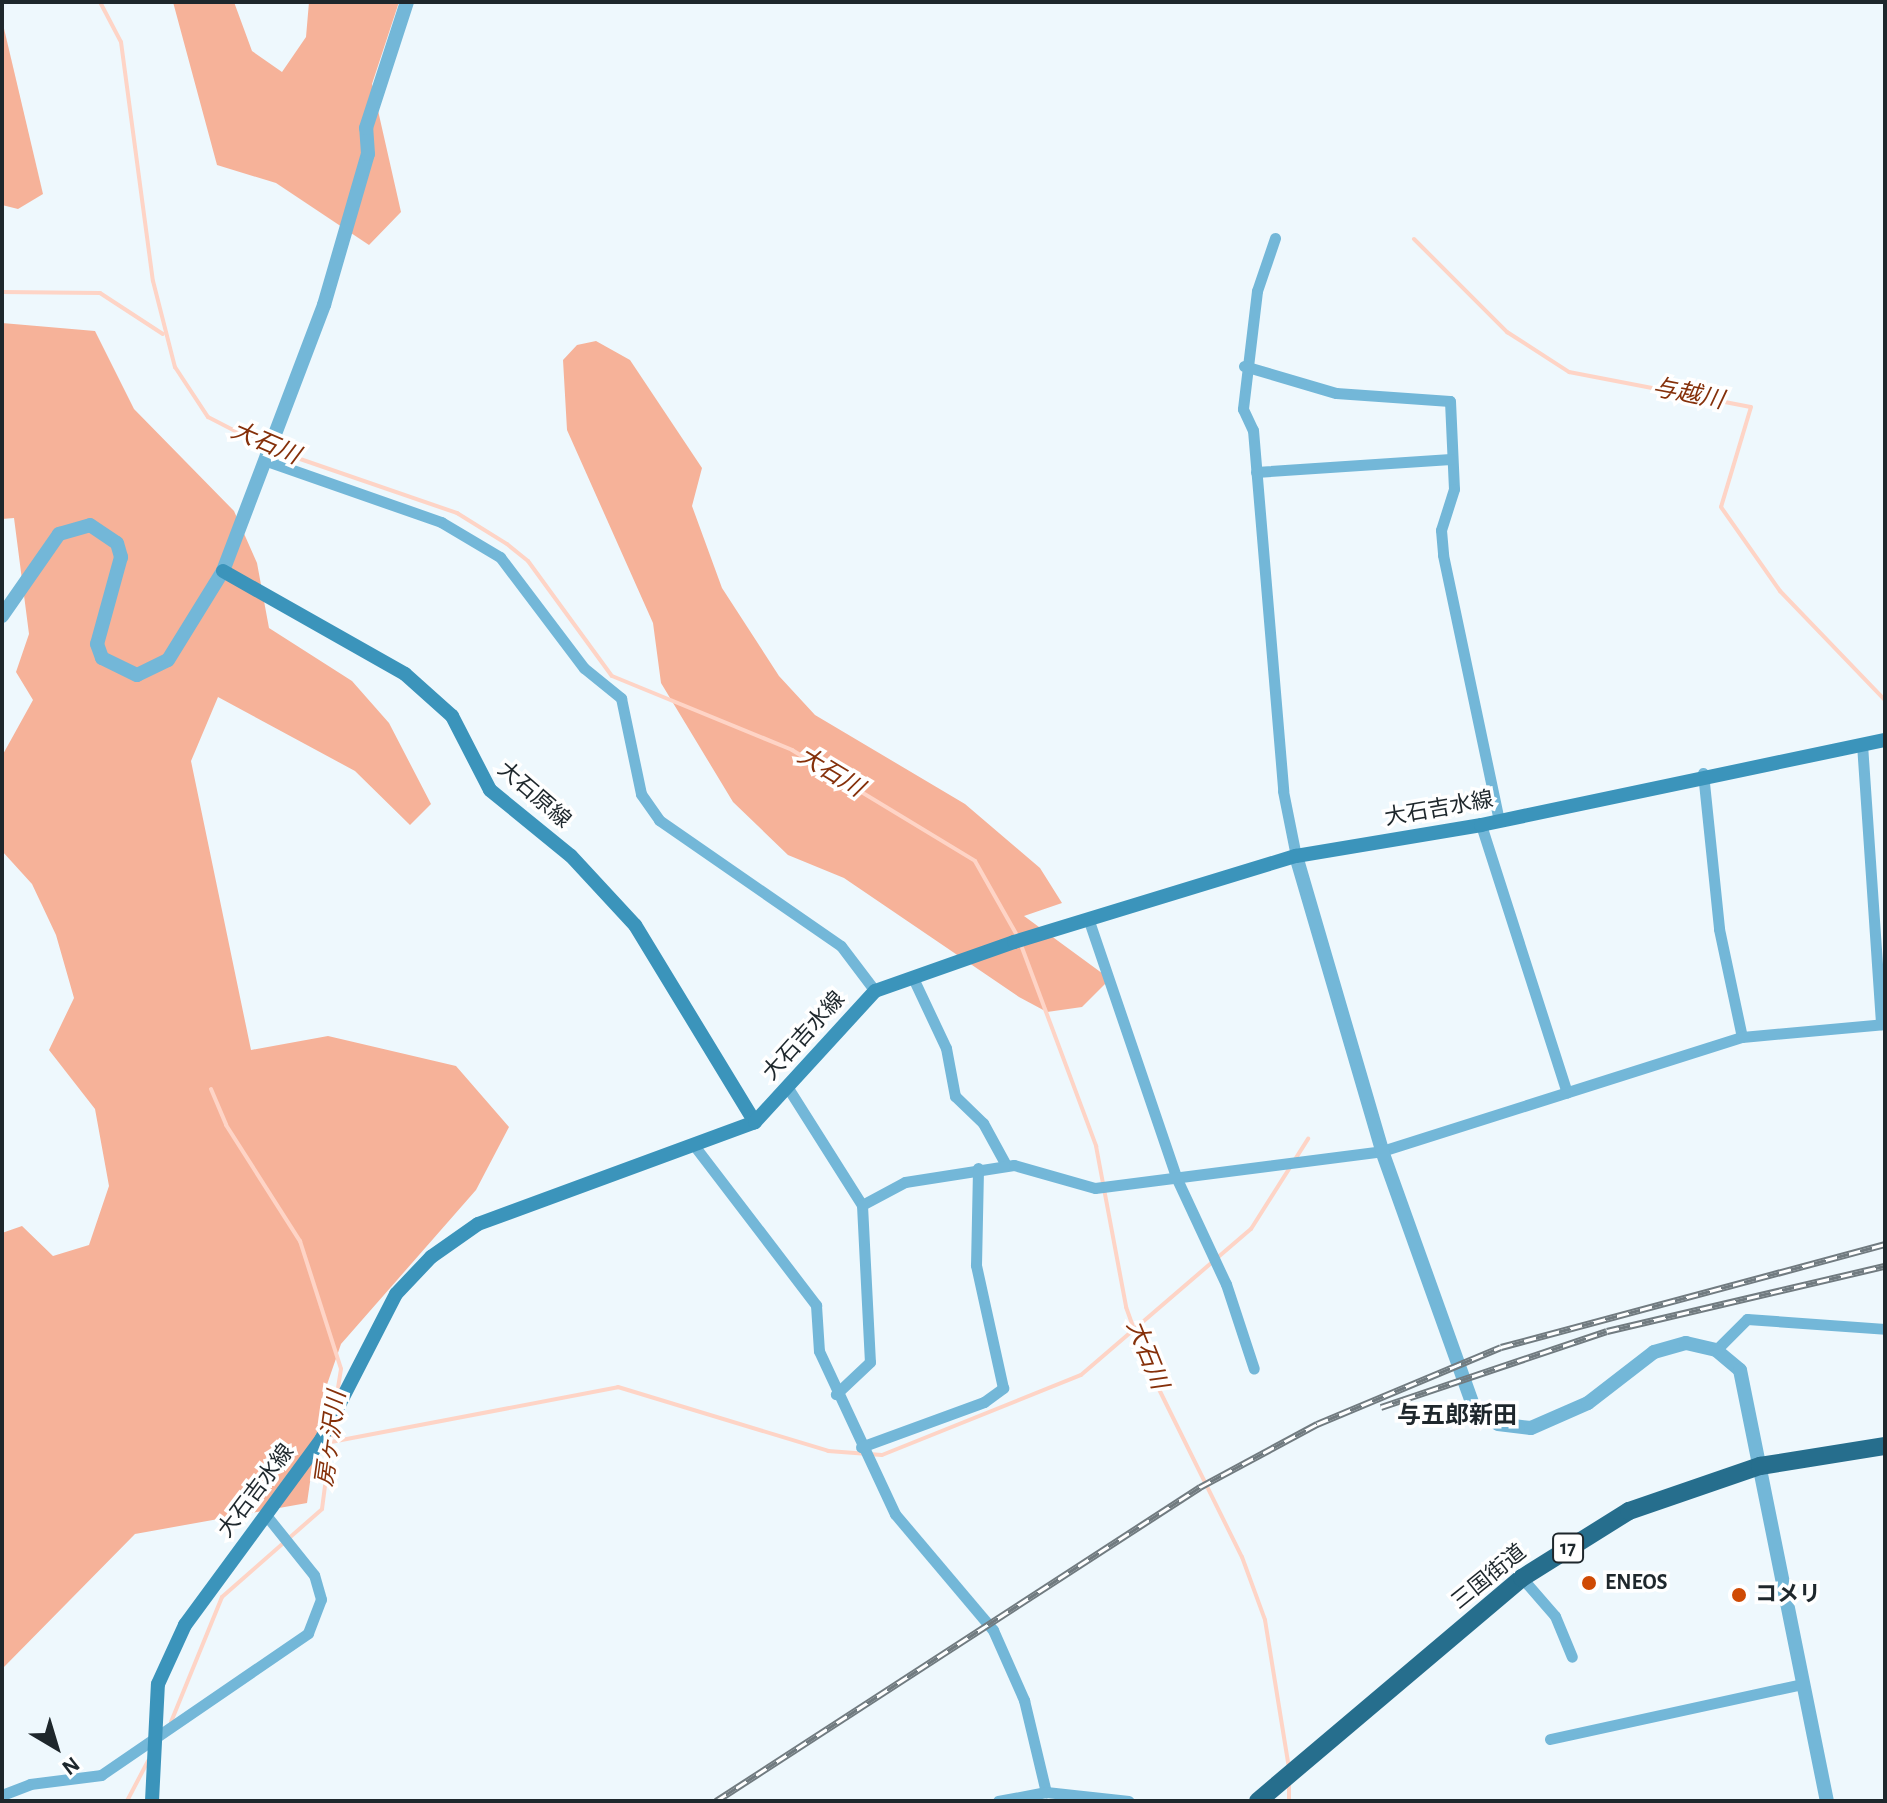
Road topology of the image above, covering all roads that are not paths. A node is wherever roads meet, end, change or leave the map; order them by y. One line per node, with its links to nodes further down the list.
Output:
1 (407, 2): 4 (street)
2 (1275, 238): 3 (street)
3 (1244, 366): 5 (street); 6 (street)
4 (266, 457): 7 (street); 17 (street)
5 (1451, 459): 6 (street); 12 (street)
6 (1256, 472): 14 (street)
7 (223, 571): 8 (street); 22 (main road, 大石原線)
8 (2, 616)
9 (1885, 740): 10 (main road, 大石吉水線)
10 (1862, 744): 11 (main road, 大石吉水線); 18 (street)
11 (1703, 773): 12 (main road, 大石吉水線); 19 (street)
12 (1499, 821): 13 (main road, 大石吉水線)
13 (1481, 825): 14 (main road, 大石吉水線); 21 (street)
14 (1296, 856): 15 (main road, 大石吉水線); 24 (street)
15 (1089, 921): 16 (main road, 大石吉水線); 27 (street)
16 (913, 978): 17 (main road, 大石吉水線); 25 (street)
17 (875, 991): 20 (main road, 大石吉水線)
18 (1883, 1024): 19 (street)
19 (1742, 1037): 21 (street)
20 (788, 1088): 22 (main road, 大石吉水線); 28 (street)
21 (1567, 1093): 24 (street)
22 (755, 1122): 23 (main road, 大石吉水線)
23 (696, 1148): 32 (street); 36 (main road, 大石吉水線)
24 (1382, 1151): 27 (street); 30 (street)
25 (1006, 1165): 26 (street); 27 (street)
26 (978, 1168): 28 (street); 34 (street)
27 (1176, 1177): 31 (street)
28 (862, 1205): 32 (street)
29 (1885, 1329): 30 (street)
30 (1716, 1350): 35 (street)
31 (1254, 1369)
32 (836, 1394): 34 (street)
33 (1885, 1446): 35 (highway, 三国街道 / 17)
34 (861, 1447): 42 (street)
35 (1760, 1466): 37 (highway, 三国街道 / 17); 39 (street)
36 (266, 1515): 40 (main road, 大石吉水線); 40 (street)
37 (1522, 1578): 38 (street); 44 (highway, 三国街道 / 17)
38 (1572, 1657)
39 (1803, 1684): 41 (street); 48 (street)
40 (155, 1736): 43 (street); 45 (main road, 大石吉水線)
41 (1550, 1739)
42 (1046, 1792): 46 (street); 47 (street)
43 (2, 1795)
44 (1263, 1796)
45 (152, 1801)
46 (998, 1801)
47 (1129, 1801)
48 (1827, 1801)

